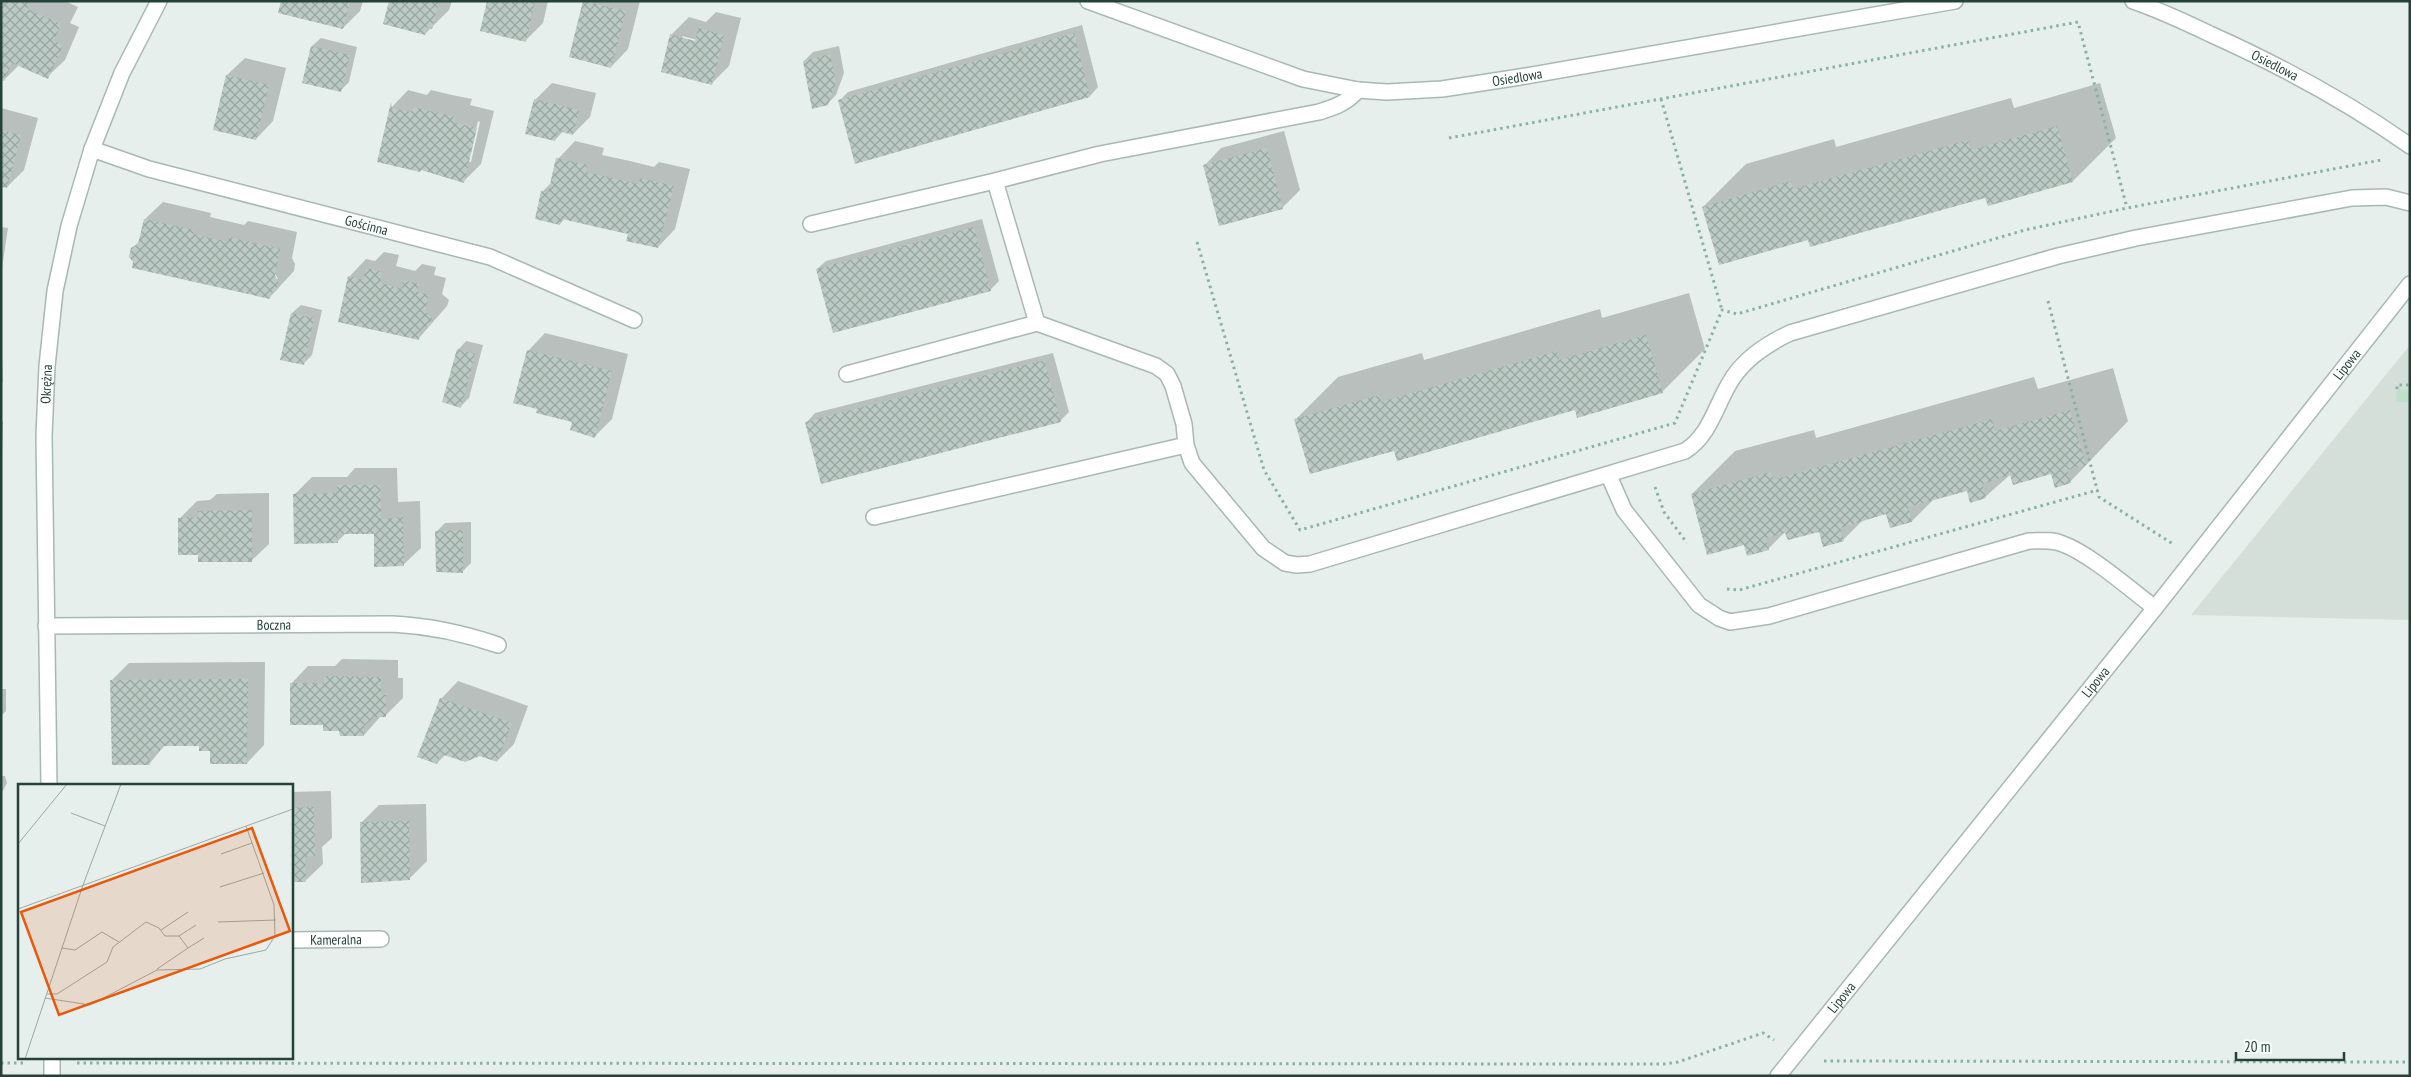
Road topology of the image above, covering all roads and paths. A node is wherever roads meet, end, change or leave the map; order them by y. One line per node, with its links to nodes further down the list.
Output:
1 (159, 1): 9 (street, Okrężna)
2 (1088, 1): 5 (street, Osiedlowa)
3 (1955, 1): 5 (street, Osiedlowa)
4 (2133, 1): 8 (street, Osiedlowa)
5 (1358, 90): 10 (street)
6 (1661, 100): 7 (path); 12 (path); 17 (path)
7 (1449, 138)
8 (2404, 142): 12 (path)
9 (92, 149): 18 (street, Gościnna); 33 (street, Okrężna)
10 (995, 180): 13 (street); 19 (street)
11 (2410, 203): 25 (street)
12 (2127, 208): 17 (path)
13 (811, 224)
14 (1197, 242): 23 (path)
15 (2410, 284): 30 (street, Lipowa)
16 (2048, 301): 27 (path)
17 (1722, 310): 23 (path)
18 (634, 320)
19 (1037, 323): 20 (street); 24 (street)
20 (847, 374)
21 (2410, 385): 22 (path)
22 (2397, 389)
23 (1635, 433): 25 (path)
24 (1186, 445): 26 (street); 28 (street)
25 (1647, 464): 26 (street); 29 (path)
26 (1610, 476): 32 (street)
27 (2098, 490): 30 (path); 31 (path)
28 (874, 517)
29 (1692, 550)
30 (2194, 558): 32 (street, Lipowa)
31 (1720, 585)
32 (2155, 608): 43 (street, Lipowa)
33 (46, 626): 34 (street, Boczna); 35 (street, Okrężna)
34 (498, 645)
35 (49, 784)
36 (381, 939): 37 (street, Kameralna)
37 (292, 940)
38 (1781, 1045): 42 (path)
39 (1816, 1061): 40 (path)
40 (2410, 1062)
41 (1, 1063): 42 (path)
42 (52, 1066)
43 (1778, 1076)

